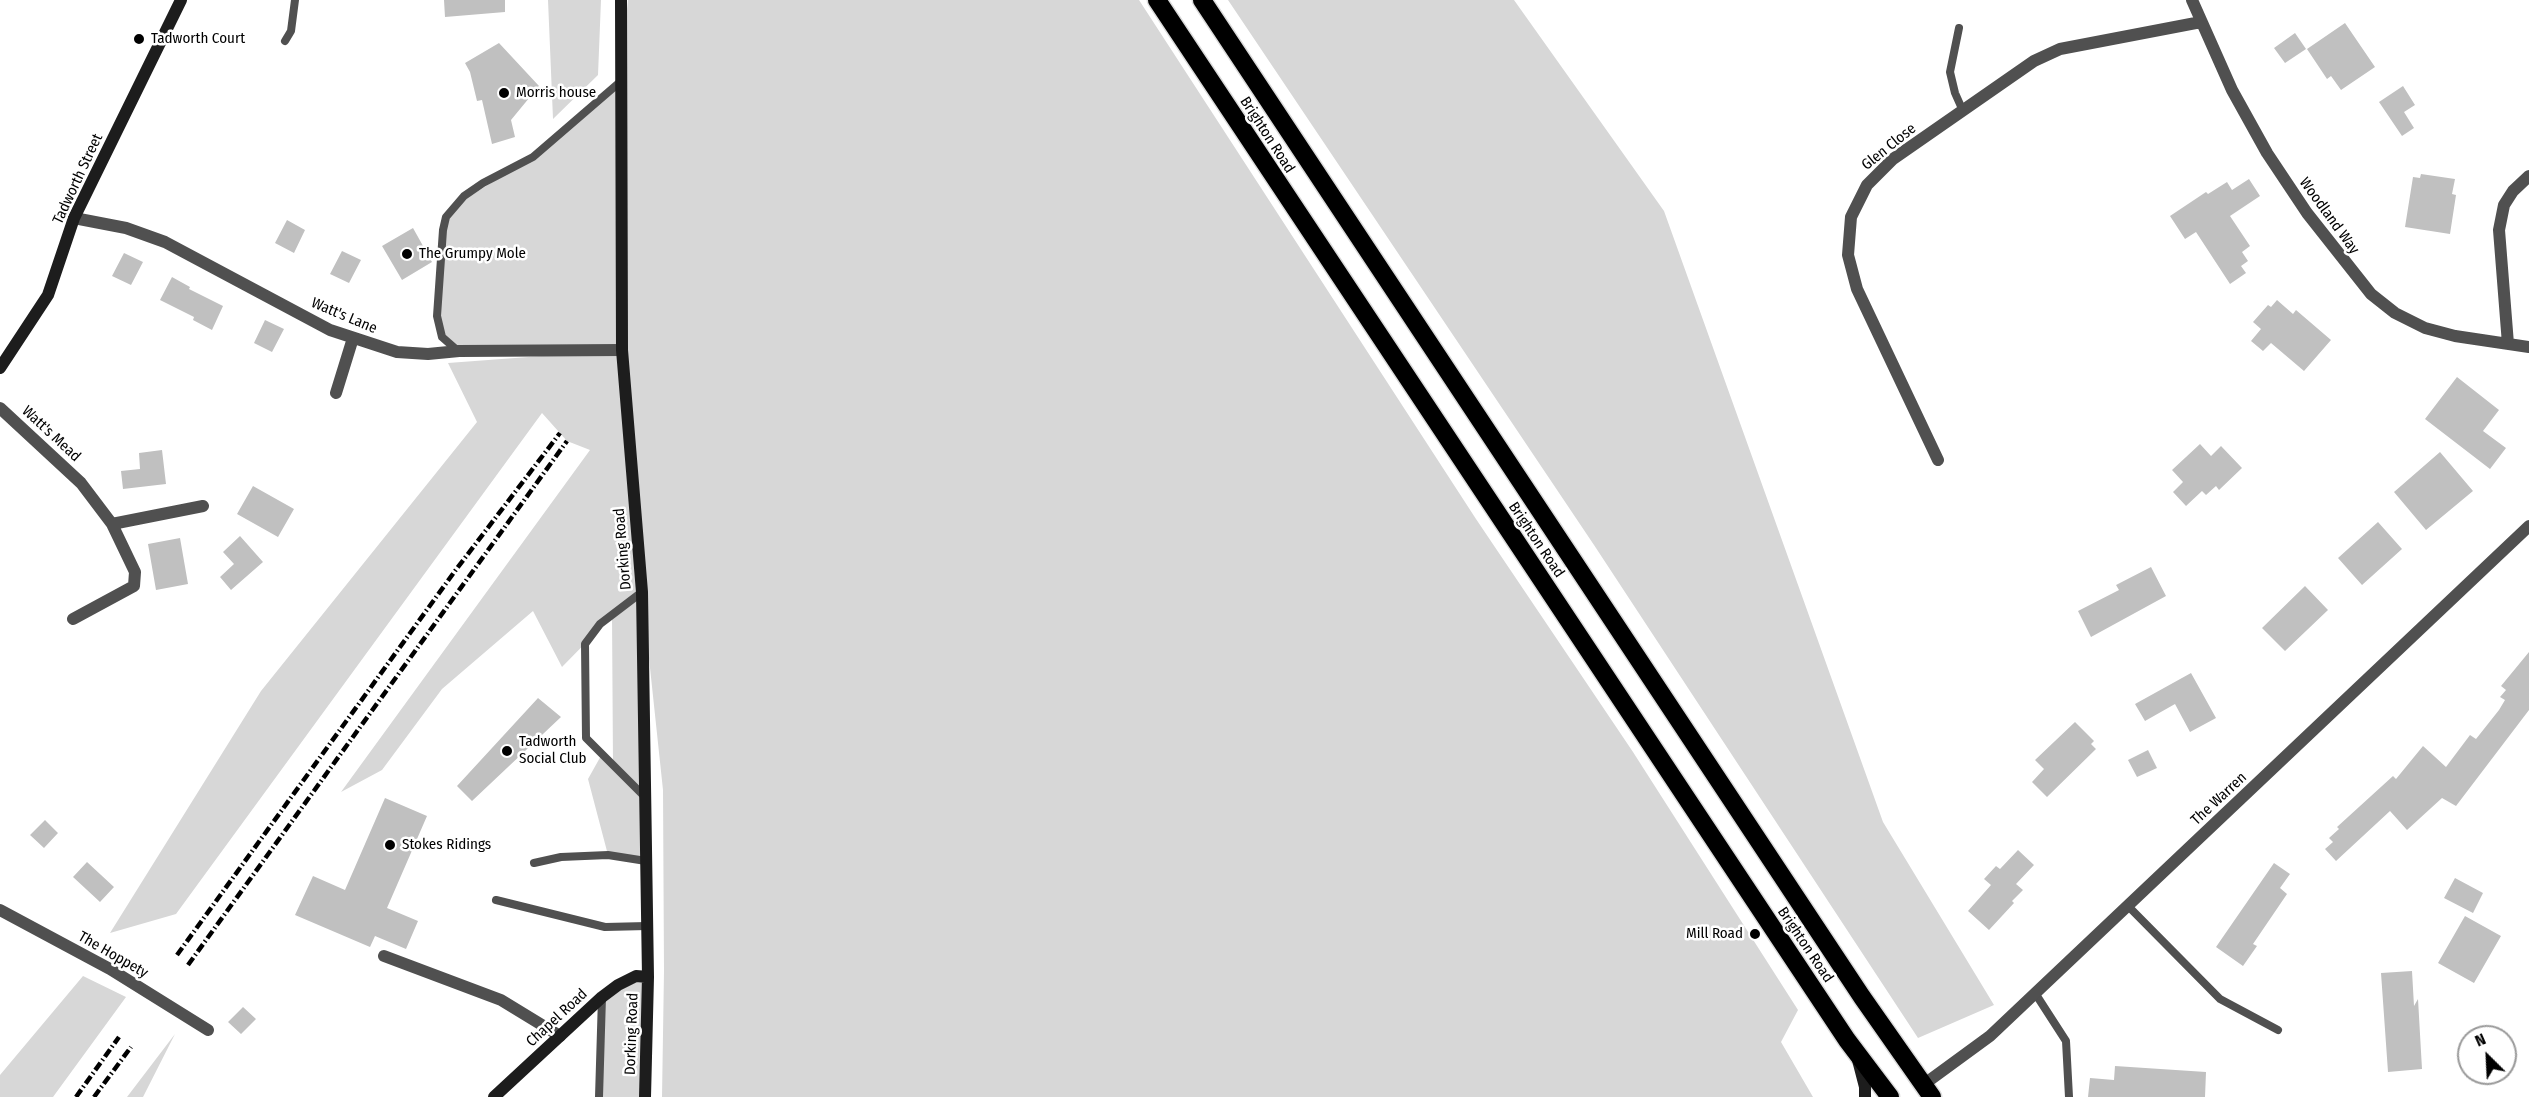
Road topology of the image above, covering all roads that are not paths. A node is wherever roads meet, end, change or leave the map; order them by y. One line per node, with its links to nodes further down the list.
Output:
1 (181, 0): 13 (main road, Tadworth Street)
2 (295, 0): 9 (lane)
3 (621, 0): 10 (main road, Dorking Road)
4 (1157, 0): 42 (highway, Brighton Road)
5 (1202, 0): 43 (highway, Brighton Road)
6 (2192, 0): 7 (street, Woodland Way)
7 (2202, 22): 11 (street, Glen Close); 15 (street, Woodland Way)
8 (1959, 28): 11 (lane)
9 (285, 41)
10 (620, 82): 17 (main road, Dorking Road); 18 (lane)
11 (1964, 111): 22 (street, Glen Close)
12 (2529, 176): 15 (street)
13 (74, 218): 14 (street, Watt's Lane); 19 (main road, Tadworth Street)
14 (353, 338): 18 (street, Watt's Lane); 20 (street)
15 (2508, 344): 16 (street, Woodland Way)
16 (2529, 347)
17 (622, 350): 18 (street, Watt's Lane); 26 (main road, Dorking Road)
18 (459, 351)
19 (0, 368)
20 (336, 393)
21 (0, 408): 24 (street, Watt's Mead)
22 (1938, 460)
23 (203, 506): 24 (street)
24 (112, 525): 27 (street, Watt's Mead)
25 (2529, 526): 32 (street, The Warren)
26 (642, 592): 28 (main road, Dorking Road); 28 (lane)
27 (73, 619)
28 (644, 796): 29 (main road, Dorking Road)
29 (646, 861): 30 (lane); 34 (main road, Dorking Road)
30 (534, 862)
31 (496, 900): 34 (lane)
32 (2128, 906): 37 (street, The Warren); 40 (lane)
33 (0, 910): 39 (street, The Hoppety)
34 (647, 926): 36 (main road, Dorking Road)
35 (384, 956): 41 (street)
36 (648, 976): 38 (main road, Chapel Road); 46 (main road, Dorking Road)
37 (2035, 993): 43 (street, The Warren); 49 (lane)
38 (602, 997): 41 (main road, Chapel Road); 45 (lane)
39 (208, 1030)
40 (2278, 1030)
41 (560, 1036): 44 (main road, Chapel Road)
42 (1853, 1047): 47 (main road); 48 (highway, Brighton Road)
43 (1928, 1091)
44 (494, 1097)
45 (599, 1097)
46 (645, 1097)
47 (1864, 1097)
48 (1890, 1097)
49 (2069, 1097)

